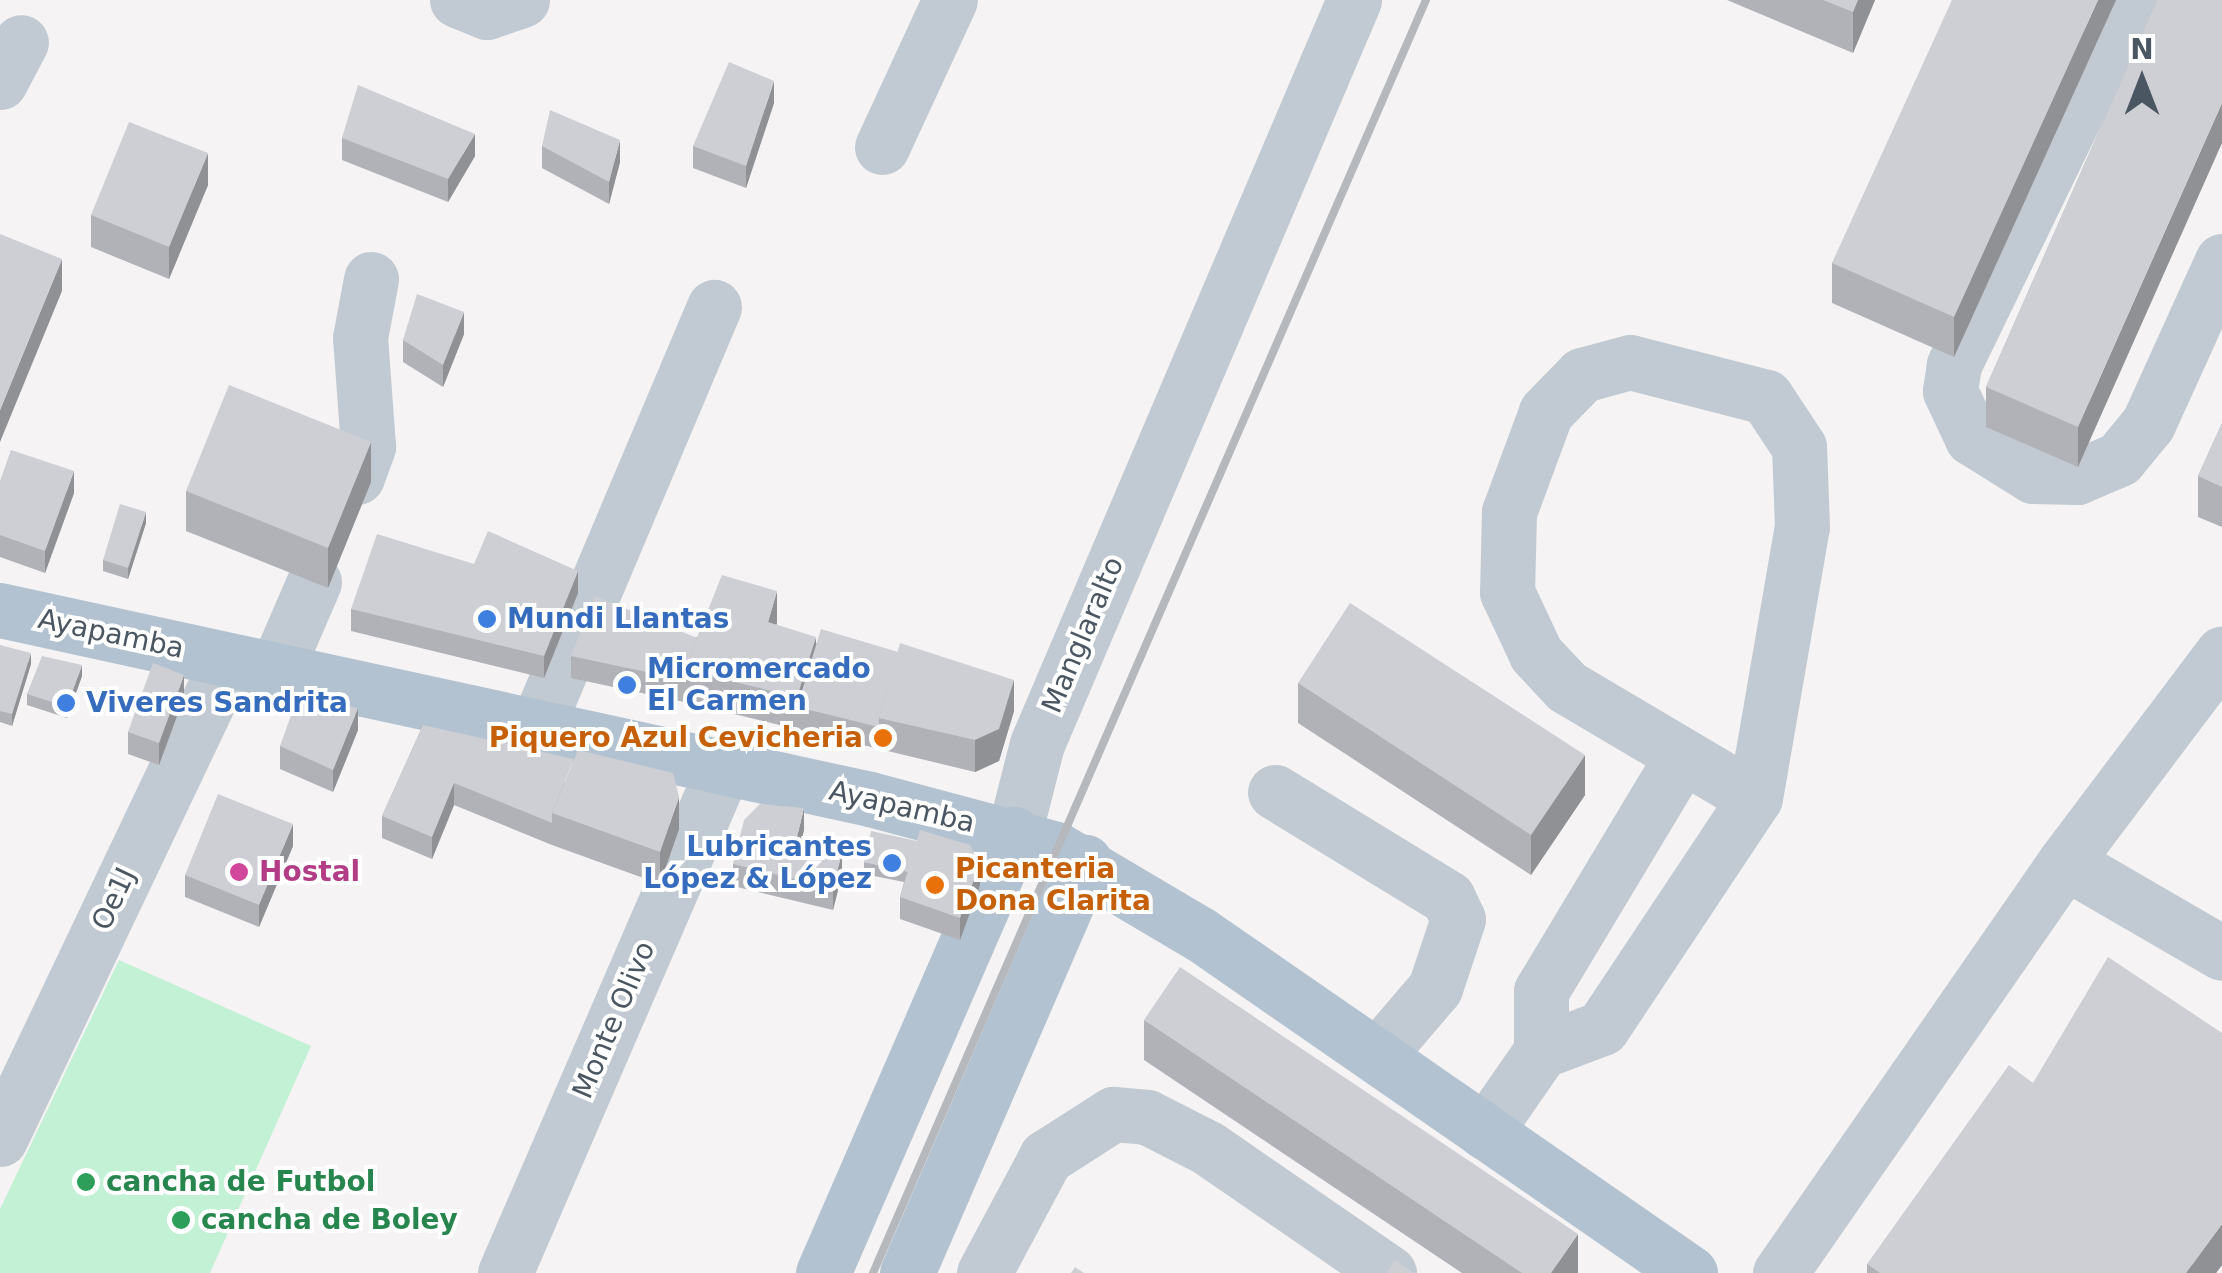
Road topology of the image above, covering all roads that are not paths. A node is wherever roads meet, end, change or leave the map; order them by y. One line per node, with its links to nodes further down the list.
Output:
1 (457, 0): 2 (street)
2 (522, 0)
3 (950, 0): 6 (street)
4 (1354, 0): 20 (street, Manglaralto)
5 (2132, 0): 7 (street)
6 (882, 147)
7 (2222, 261)
8 (371, 279): 10 (street)
9 (714, 306): 15 (street)
10 (357, 476)
11 (314, 582): 14 (street, Oe1J)
12 (0, 610): 14 (main road, Ayapamba)
13 (2222, 654): 22 (street)
14 (252, 665): 15 (main road, Ayapamba); 27 (street, Oe1J)
15 (536, 726): 17 (main road, Ayapamba)
16 (1680, 760): 19 (street); 19 (street); 24 (street)
17 (724, 767): 20 (main road, Ayapamba); 28 (street, Monte Olivo)
18 (1275, 792): 25 (street)
19 (1755, 798): 24 (street)
20 (1014, 834): 21 (main road, Ayapamba); 29 (main road, Manglaralto)
21 (1086, 862): 25 (main road, Ayapamba); 30 (main road)
22 (2065, 862): 23 (street); 34 (street)
23 (2222, 953)
24 (1541, 1051): 26 (street)
25 (1377, 1056): 26 (main road, Ayapamba)
26 (1485, 1132): 33 (main road, Ayapamba)
27 (0, 1139)
28 (505, 1273)
29 (823, 1273)
30 (908, 1273)
31 (984, 1273): 32 (street)
32 (1388, 1273)
33 (1690, 1273)
34 (1780, 1273)

